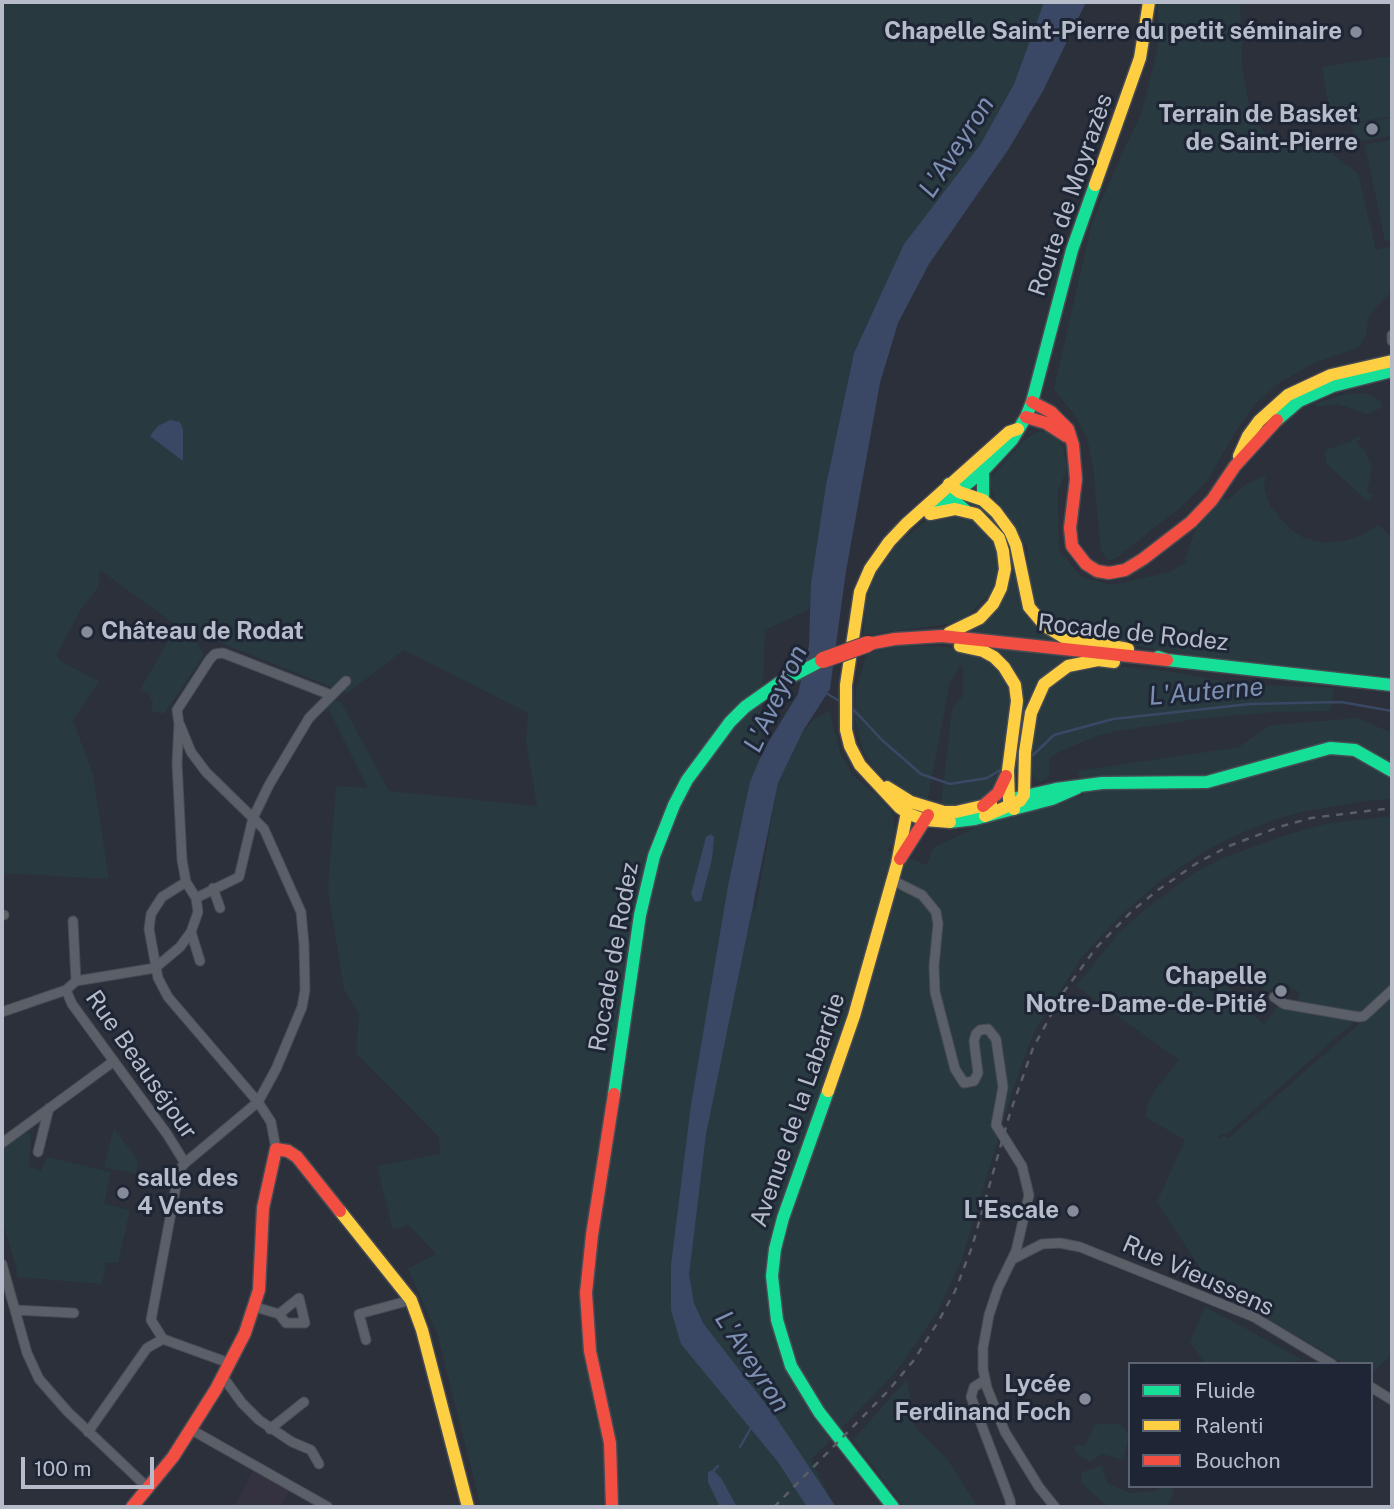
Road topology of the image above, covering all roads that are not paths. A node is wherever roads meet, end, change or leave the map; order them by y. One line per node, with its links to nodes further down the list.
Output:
1 (1149, 2): 6 (main road, Route de Moyrazès)
2 (1392, 335): 3 (street)
3 (1392, 341)
4 (1392, 361): 7 (main road)
5 (1392, 371): 7 (main road)
6 (1025, 416): 7 (main road); 8 (main road); 9 (main road)
7 (1235, 466)
8 (984, 471): 9 (main road); 10 (main road)
9 (954, 491): 10 (main road); 11 (main road); 12 (main road); 13 (main road)
10 (983, 499): 16 (main road)
11 (965, 510): 12 (main road); 14 (main road)
12 (930, 514): 13 (main road)
13 (889, 542): 25 (main road)
14 (942, 636): 15 (main road, Rocade de Rodez); 16 (main road, Rocade de Rodez)
15 (895, 639): 22 (main road, Rocade de Rodez, bridge); 23 (main road)
16 (1167, 660): 17 (main road, Rocade de Rodez)
17 (1250, 669): 19 (main road, Rocade de Rodez); 26 (main road)
18 (346, 681): 20 (street)
19 (1392, 685)
20 (331, 695): 21 (street); 30 (street)
21 (179, 724): 30 (street); 32 (street)
22 (732, 724): 77 (main road, Rocade de Rodez); 78 (main road, Rocade de Rodez)
23 (1008, 770): 26 (main road); 27 (main road)
24 (1392, 771): 26 (main road)
25 (874, 780): 28 (main road); 29 (main road)
26 (1015, 802): 27 (main road)
27 (984, 811): 29 (main road)
28 (909, 814): 29 (main road); 31 (main road, Avenue de la Labardie)
29 (929, 815): 31 (main road, Avenue de la Labardie)
30 (253, 818): 33 (street); 46 (street)
31 (895, 872): 52 (street); 79 (main road, Avenue de la Labardie)
32 (186, 882): 34 (street); 39 (street)
33 (214, 888): 34 (street); 35 (street)
34 (196, 898): 37 (street)
35 (220, 908)
36 (73, 921): 40 (street)
37 (191, 932): 38 (street); 39 (street)
38 (200, 961)
39 (155, 968): 40 (street); 46 (street)
40 (76, 981): 41 (street)
41 (66, 990): 44 (street); 45 (street, Rue Beauséjour)
42 (1392, 990): 43 (street)
43 (1274, 997)
44 (2, 1012)
45 (114, 1061): 47 (street); 51 (street, Rue Beauséjour)
46 (258, 1102): 49 (street); 51 (street)
47 (49, 1108): 48 (street); 50 (street)
48 (2, 1143)
49 (276, 1149): 56 (main road); 57 (main road)
50 (38, 1152)
51 (185, 1163): 61 (street)
52 (1021, 1237): 53 (street, Rue Vieussens); 54 (street)
53 (1042, 1244): 54 (street); 63 (street, Rue Vieussens)
54 (1013, 1259): 65 (street)
55 (2, 1264): 58 (street)
56 (411, 1300): 62 (street); 76 (main road)
57 (255, 1307): 60 (street); 64 (main road)
58 (15, 1310): 59 (street); 71 (street)
59 (74, 1313)
60 (279, 1314)
61 (163, 1339): 64 (street); 71 (street)
62 (366, 1340)
63 (1329, 1362)
64 (226, 1370): 69 (main road); 70 (street)
65 (985, 1380): 80 (street); 81 (street)
66 (1373, 1388): 67 (street)
67 (1392, 1400)
68 (304, 1402): 70 (street)
69 (190, 1429): 73 (main road); 75 (street)
70 (270, 1429): 72 (street)
71 (88, 1432): 73 (street)
72 (319, 1464)
73 (148, 1489): 74 (main road)
74 (132, 1507)
75 (328, 1507)
76 (468, 1507)
77 (612, 1507)
78 (621, 1507)
79 (892, 1507)
80 (1011, 1507)
81 (1055, 1507)

